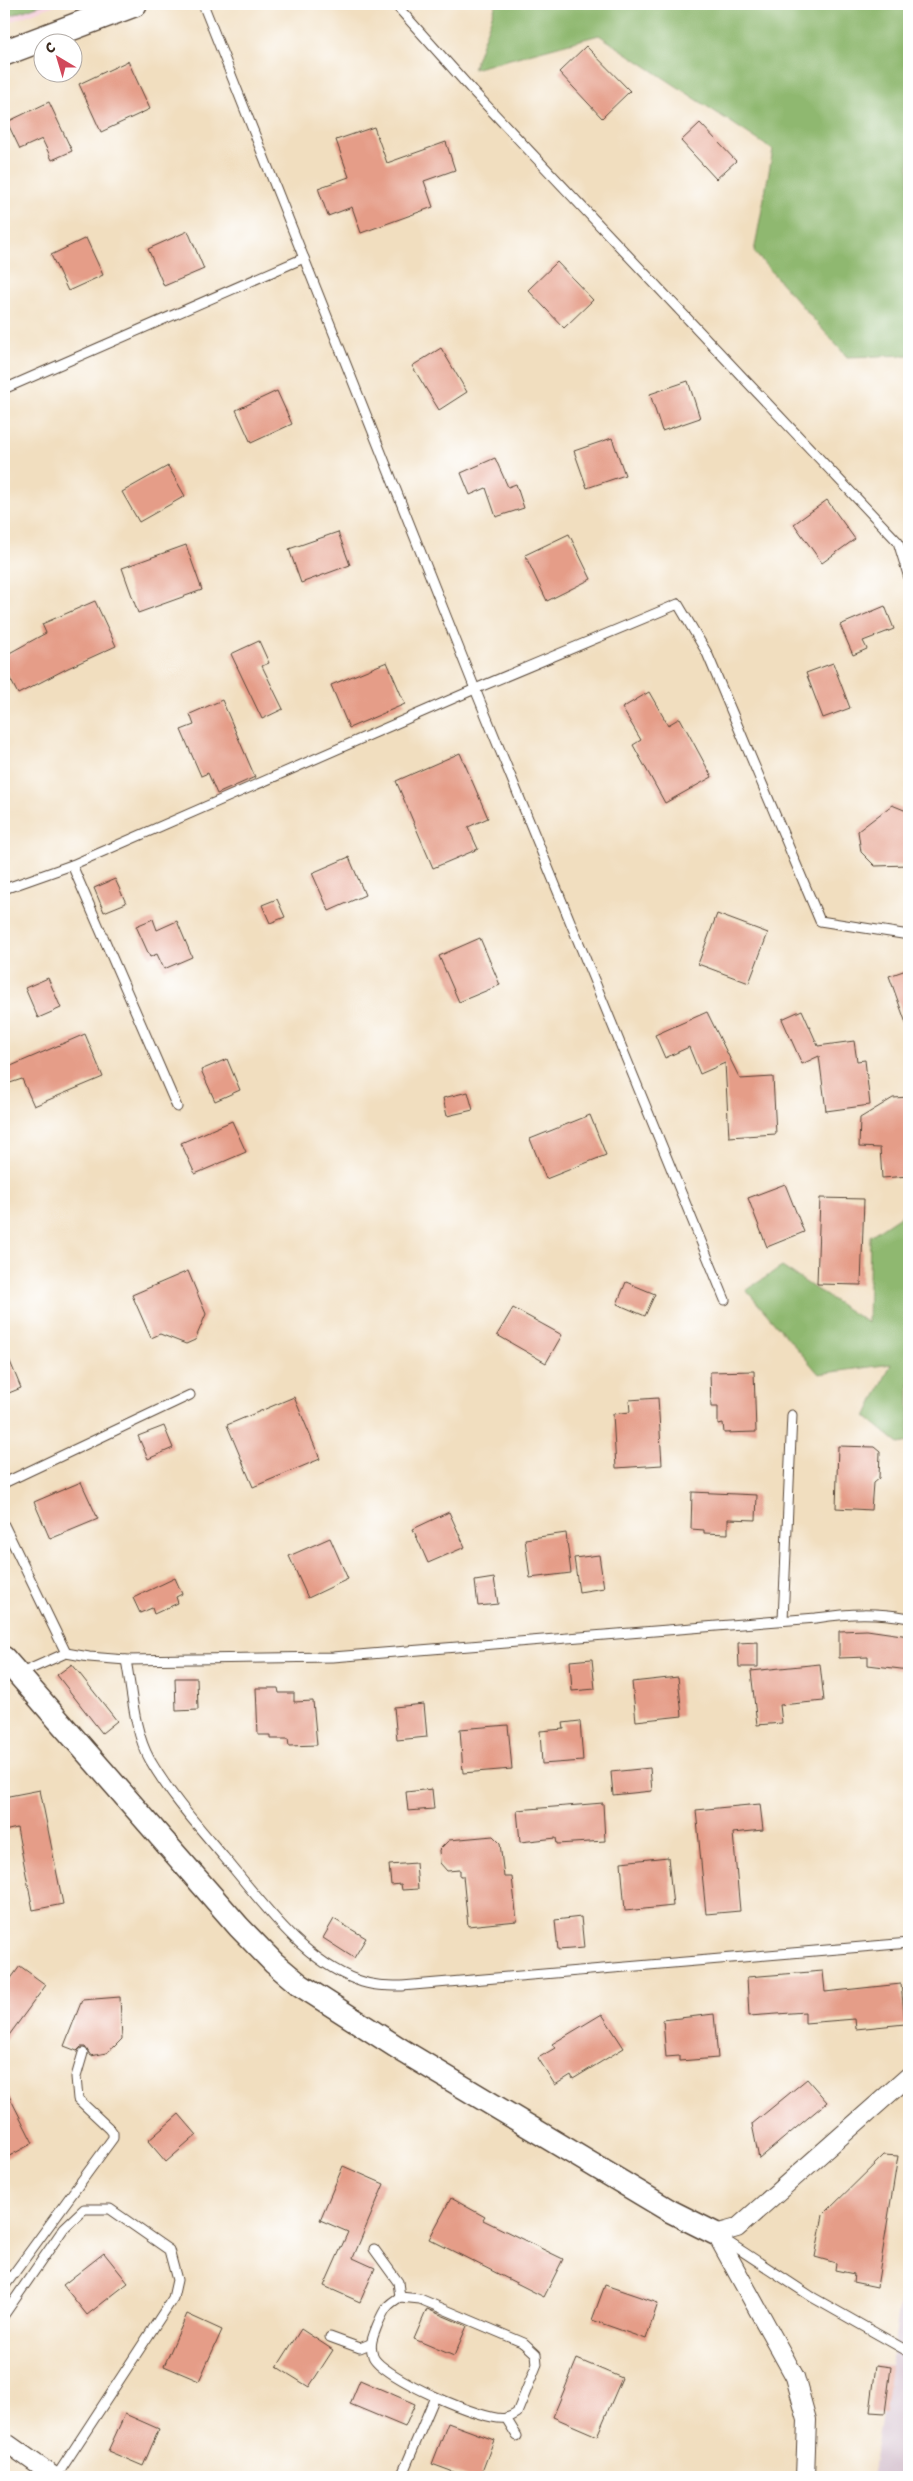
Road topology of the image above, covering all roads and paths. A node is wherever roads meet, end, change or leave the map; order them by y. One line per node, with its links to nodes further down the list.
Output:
1 (134, 4): 4 (main road)
2 (204, 4): 5 (lane)
3 (395, 4): 7 (lane)
4 (4, 53)
5 (304, 258): 6 (lane); 8 (lane)
6 (4, 389)
7 (909, 578)
8 (475, 689): 9 (lane); 11 (lane); 13 (lane)
9 (72, 865): 10 (lane); 12 (lane)
10 (4, 889)
11 (909, 935)
12 (176, 1107)
13 (725, 1300)
14 (190, 1395): 16 (lane)
15 (792, 1415): 19 (lane)
16 (4, 1483)
17 (4, 1525): 20 (lane)
18 (909, 1618): 19 (lane)
19 (783, 1620): 21 (lane)
20 (66, 1653): 21 (lane); 22 (lane)
21 (126, 1660): 23 (lane)
22 (11, 1666): 26 (street)
23 (909, 1943)
24 (83, 2053): 28 (lane)
25 (909, 2076): 26 (street)
26 (716, 2234): 33 (lane); 40 (street)
27 (374, 2249): 29 (lane)
28 (4, 2287)
29 (400, 2297): 32 (lane); 35 (lane)
30 (4, 2315): 38 (lane)
31 (330, 2337): 32 (lane)
32 (370, 2344): 34 (lane)
33 (909, 2352)
34 (435, 2397): 35 (lane); 39 (lane)
35 (506, 2418): 36 (lane)
36 (517, 2436)
37 (4, 2441): 38 (street)
38 (55, 2477)
39 (401, 2477)
40 (805, 2477)

